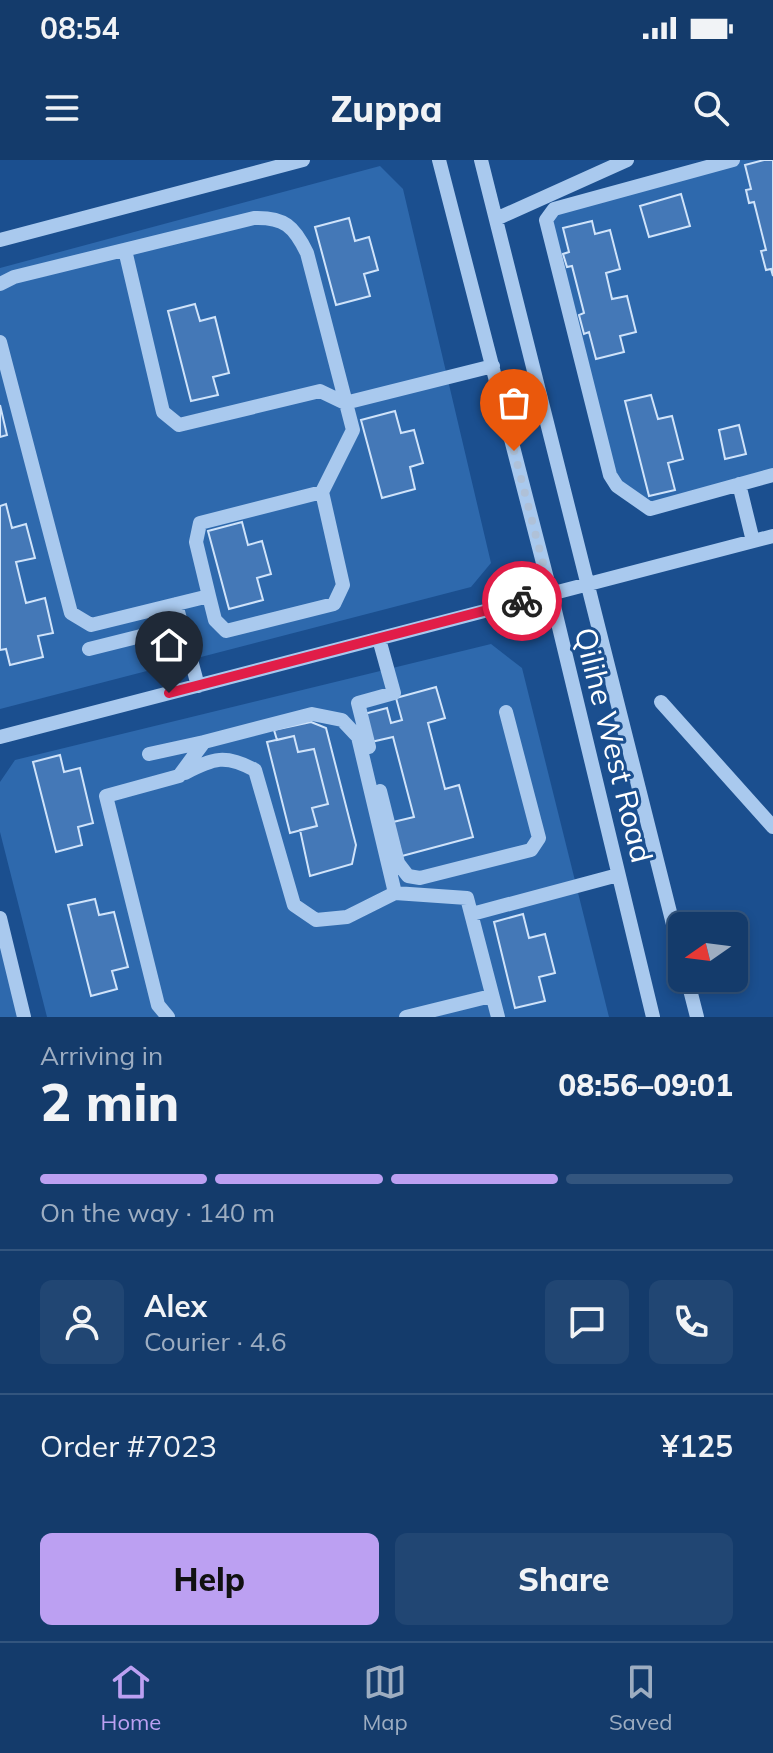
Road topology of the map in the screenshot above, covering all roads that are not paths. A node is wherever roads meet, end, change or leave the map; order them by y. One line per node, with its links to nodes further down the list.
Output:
1 (303, 160): 7 (street)
2 (439, 160): 11 (street, Qilihe West Road)
3 (481, 160): 6 (street, Qilihe West Road)
4 (627, 160): 6 (street)
5 (733, 160): 14 (street)
6 (496, 219): 18 (street, Qilihe West Road)
7 (0, 240)
8 (125, 250): 9 (street); 12 (street); 12 (street)
9 (0, 284)
10 (0, 342): 21 (street)
11 (493, 366): 12 (street); 19 (street, Qilihe West Road)
12 (345, 403): 15 (street)
13 (773, 475): 14 (street)
14 (739, 484): 17 (street)
15 (322, 492): 20 (street); 20 (street)
16 (773, 536): 17 (street)
17 (753, 541): 18 (street)
18 (586, 584): 19 (street); 35 (street, Qilihe West Road)
19 (551, 594): 23 (street); 33 (street, Qilihe West Road)
20 (209, 596): 21 (street)
21 (176, 604): 22 (street)
22 (181, 626): 24 (street); 25 (street)
23 (379, 639): 25 (street); 27 (street)
24 (89, 649)
25 (198, 686): 28 (street)
26 (661, 702): 32 (street)
27 (506, 712)
28 (0, 737)
29 (204, 742): 30 (street); 31 (street); 34 (street)
30 (149, 754)
31 (179, 776): 34 (street); 41 (street)
32 (773, 827)
33 (618, 875): 36 (street); 44 (street, Qilihe West Road)
34 (395, 893): 36 (street)
35 (670, 912)
36 (472, 914): 39 (street)
37 (0, 918): 40 (street)
38 (691, 992): 45 (street)
39 (491, 996): 42 (street); 43 (street)
40 (24, 1017)
41 (168, 1017)
42 (406, 1017)
43 (498, 1017)
44 (653, 1017)
45 (697, 1017)

